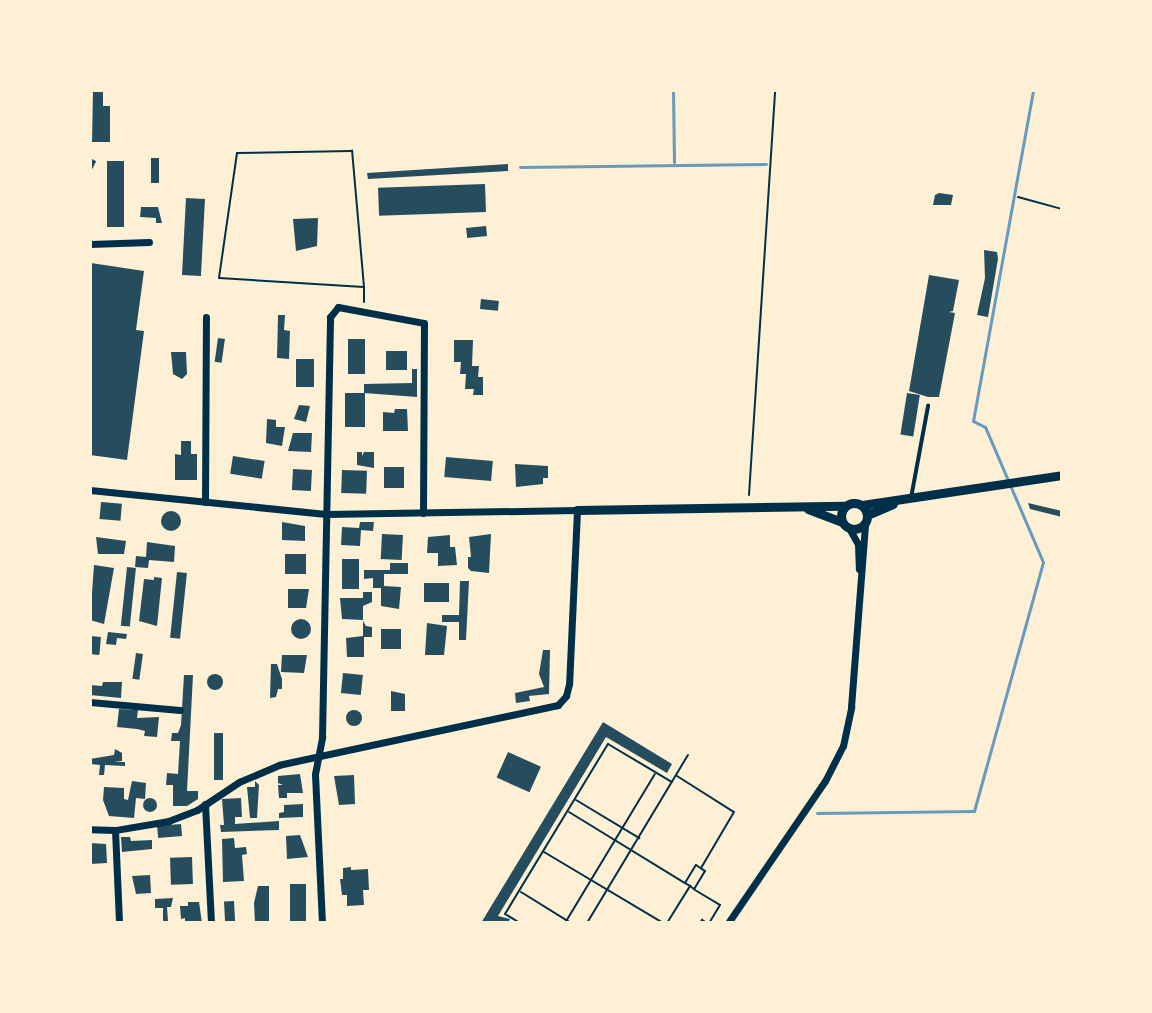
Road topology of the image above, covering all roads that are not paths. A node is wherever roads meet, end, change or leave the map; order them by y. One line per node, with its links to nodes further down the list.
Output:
1 (149, 242): 2 (street)
2 (90, 244)
3 (206, 317): 9 (street)
4 (928, 406): 7 (lane)
5 (1062, 475): 7 (street)
6 (90, 490): 9 (street)
7 (911, 499): 8 (street)
8 (899, 501): 10 (street); 16 (street)
9 (205, 502): 15 (street)
10 (862, 505): 12 (street); 16 (street)
11 (793, 506): 12 (street); 13 (street); 17 (street)
12 (844, 506): 17 (street)
13 (577, 510): 14 (street); 21 (street)
14 (423, 513): 15 (street); 15 (street)
15 (326, 514): 21 (street)
16 (866, 519): 17 (street); 18 (street)
17 (846, 525): 18 (street)
18 (859, 599): 28 (street)
19 (90, 702): 20 (street)
20 (180, 710)
21 (318, 756): 22 (street); 27 (street)
22 (205, 804): 24 (street); 26 (street)
23 (90, 829): 24 (street)
24 (115, 830): 25 (street)
25 (119, 923)
26 (211, 923)
27 (322, 923)
28 (728, 923)

